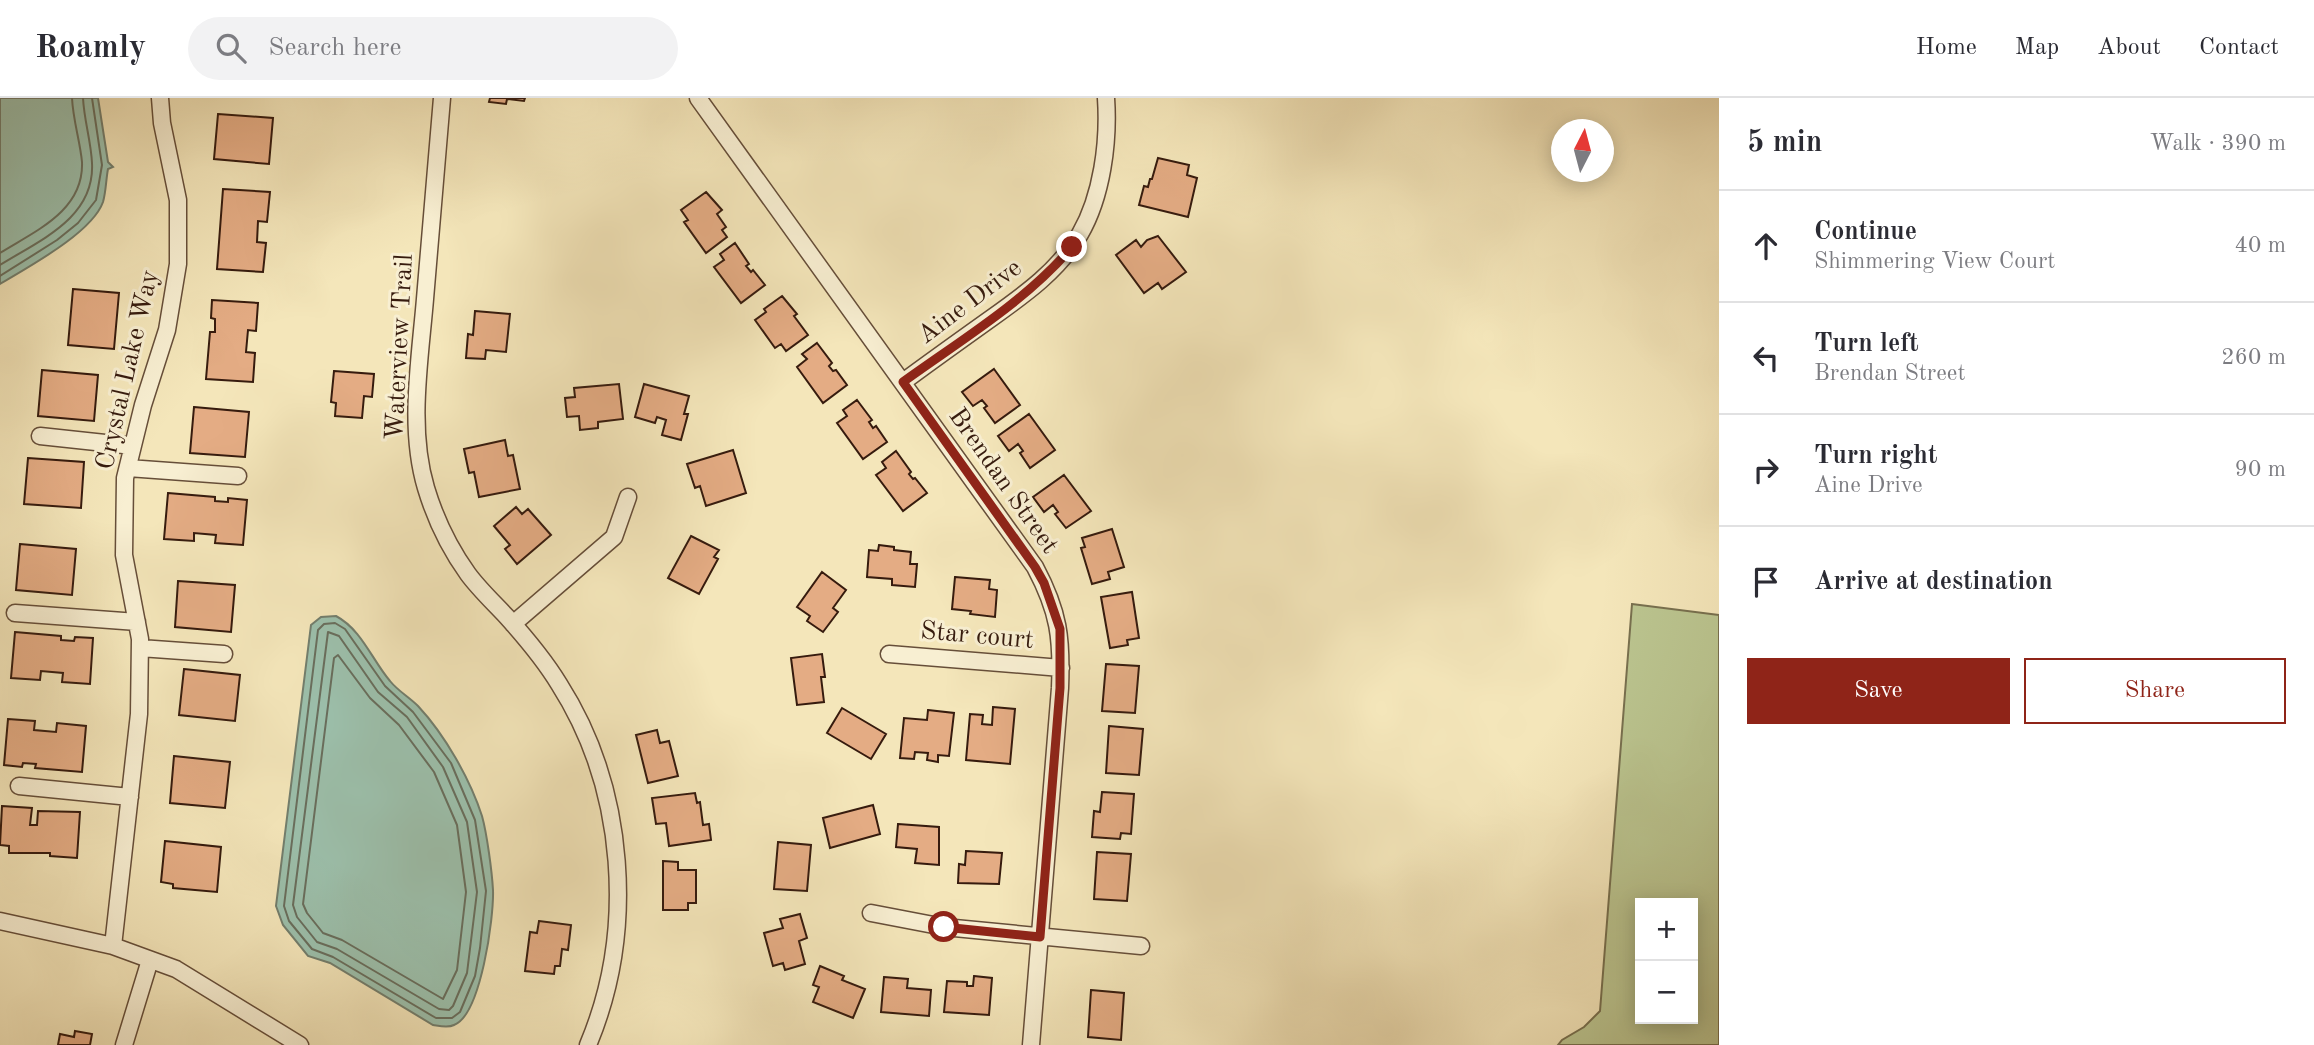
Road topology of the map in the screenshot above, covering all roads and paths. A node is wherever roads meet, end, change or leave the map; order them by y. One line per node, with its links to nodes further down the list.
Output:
1 (160, 98): 7 (street, Crystal Lake Way)
2 (442, 98): 13 (street, Waterview Trail)
3 (698, 98): 5 (street, Brendan Street)
4 (1106, 98): 5 (street, Aine Drive)
5 (903, 382): 17 (street, Brendan Street)
6 (40, 436): 7 (street)
7 (133, 446): 8 (street, Crystal Lake Way)
8 (128, 468): 9 (street); 12 (street, Crystal Lake Way)
9 (238, 476)
10 (628, 497): 13 (street)
11 (15, 613): 12 (street)
12 (137, 622): 14 (street, Crystal Lake Way)
13 (513, 624): 28 (street, Waterview Trail)
14 (139, 648): 15 (street); 19 (street, Crystal Lake Way)
15 (224, 654)
16 (889, 654): 17 (street, Star court)
17 (1061, 668): 22 (street, Brendan Street)
18 (19, 786): 19 (street)
19 (130, 797): 23 (street, Crystal Lake Way)
20 (871, 913): 22 (street)
21 (0, 921): 23 (street)
22 (1040, 937): 24 (street); 29 (street, Brendan Street)
23 (113, 946): 25 (street)
24 (1141, 946)
25 (150, 960): 26 (street); 27 (street)
26 (124, 1045)
27 (300, 1045)
28 (588, 1045)
29 (1031, 1045)

